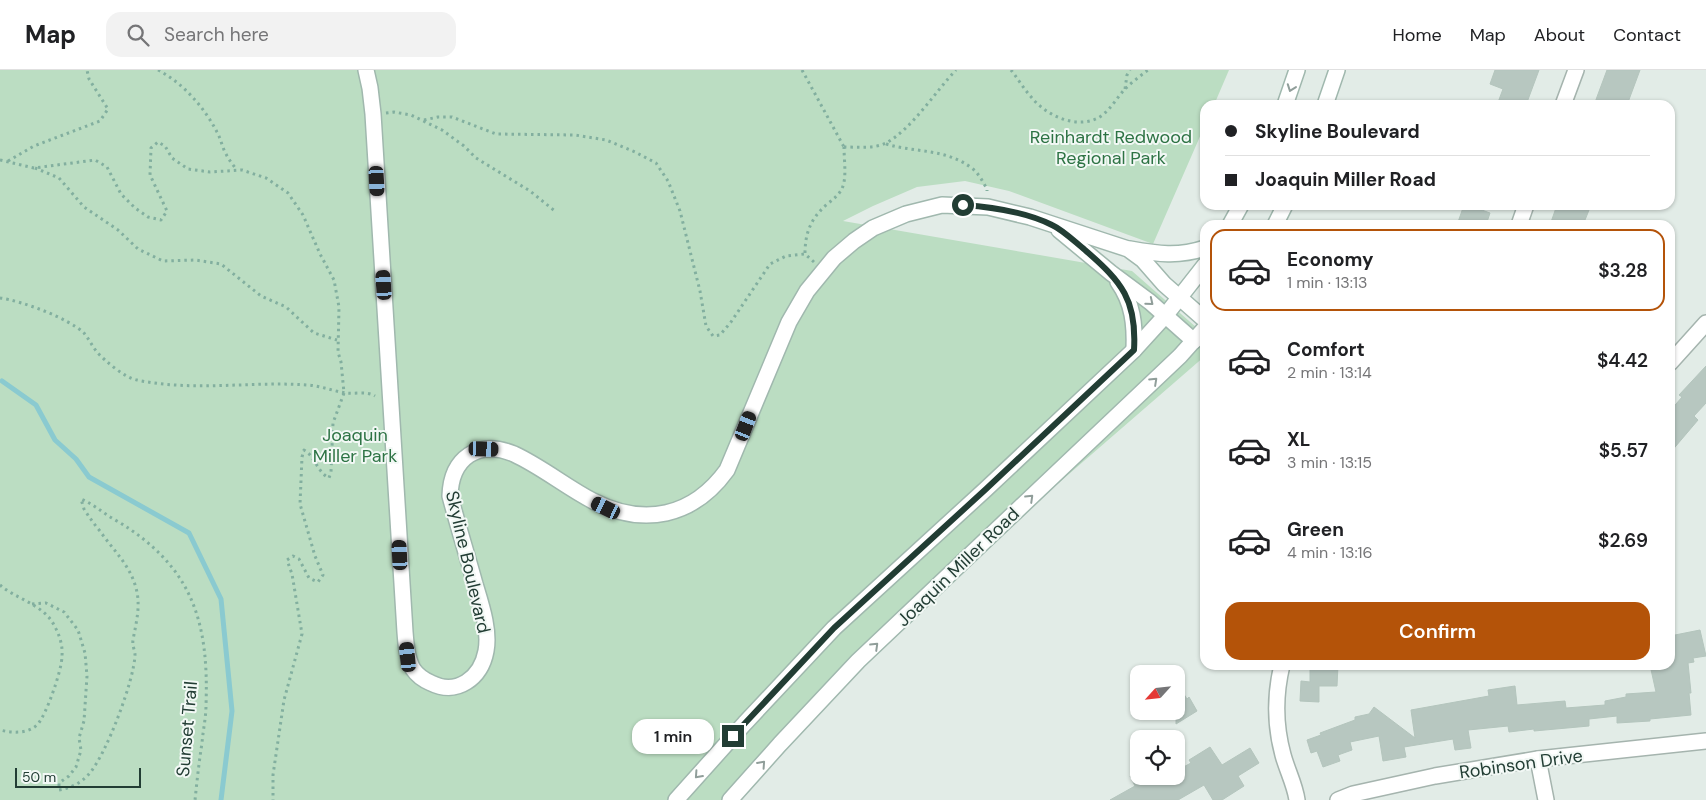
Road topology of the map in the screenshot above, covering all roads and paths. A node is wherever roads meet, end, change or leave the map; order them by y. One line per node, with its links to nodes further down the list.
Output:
1 (87, 70): 21 (path)
2 (158, 70): 23 (path)
3 (366, 70): 16 (main road, Skyline Boulevard)
4 (802, 70): 19 (path)
5 (956, 70): 18 (path)
6 (1011, 70): 12 (path)
7 (1130, 70): 12 (path)
8 (1148, 70): 12 (path)
9 (1297, 70): 13 (main road, one-way to 13)
10 (1336, 70): 14 (main road)
11 (1576, 70): 15 (main road)
12 (1125, 89)
13 (1286, 100)
14 (1327, 100)
15 (1565, 100)
16 (373, 114): 17 (path); 44 (main road, Skyline Boulevard)
17 (424, 120): 25 (path); 29 (path)
18 (885, 144): 19 (path); 24 (path)
19 (844, 147): 29 (path)
20 (0, 160): 21 (path)
21 (7, 161): 22 (path)
22 (34, 168): 23 (path); 39 (path)
23 (237, 170): 39 (path)
24 (988, 207): 26 (main road, Skyline Boulevard); 30 (main road, Skyline Boulevard)
25 (556, 212)
26 (1052, 225): 27 (main road, Skyline Boulevard); 32 (main road, Skyline Boulevard)
27 (1128, 249): 28 (main road); 34 (main road, Skyline Boulevard)
28 (1200, 249)
29 (805, 254): 30 (path)
30 (824, 270): 44 (main road, Skyline Boulevard)
31 (1200, 272): 34 (main road)
32 (1111, 273): 35 (main road, Skyline Boulevard, one-way to 35); 41 (main road)
33 (0, 298): 43 (path)
34 (1180, 298): 35 (main road); 36 (main road, Skyline Boulevard)
35 (1166, 316): 40 (main road, Skyline Boulevard); 41 (main road, Joaquin Miller Road)
36 (1200, 316)
37 (1706, 323): 42 (main road)
38 (1200, 334): 40 (main road)
39 (338, 340): 43 (path)
40 (1194, 341): 54 (main road, Joaquin Miller Road, one-way to 40)
41 (1134, 350): 53 (main road, Joaquin Miller Road, one-way to 53)
42 (1675, 357)
43 (344, 393): 44 (path); 52 (path)
44 (391, 407)
45 (0, 585): 46 (path)
46 (32, 604): 48 (path); 51 (path, Sunset Trail)
47 (1281, 670): 55 (main road)
48 (0, 730)
49 (1706, 741): 50 (main road, Robinson Drive)
50 (1538, 760): 56 (main road, Robinson Drive); 57 (main road)
51 (195, 800)
52 (273, 800)
53 (676, 800)
54 (730, 800)
55 (1297, 800)
56 (1338, 800)
57 (1546, 800)

